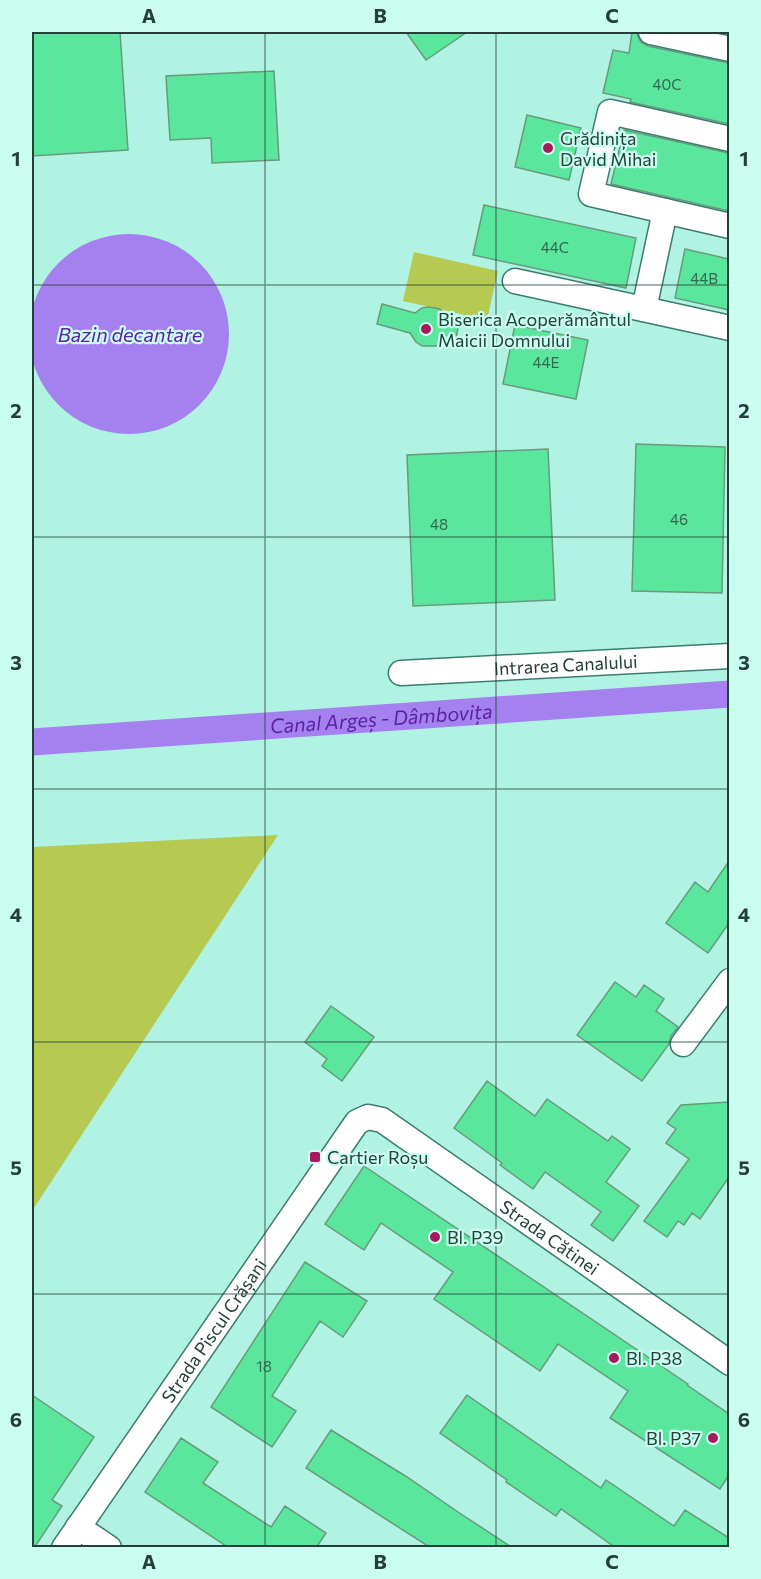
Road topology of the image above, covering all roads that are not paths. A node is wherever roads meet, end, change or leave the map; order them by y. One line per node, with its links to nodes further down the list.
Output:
1 (651, 32): 2 (street)
2 (729, 49)
3 (729, 139): 4 (street)
4 (665, 211): 5 (street); 7 (street)
5 (729, 226)
6 (516, 281): 7 (street)
7 (644, 309): 8 (street)
8 (729, 328)
9 (729, 656): 10 (street, Intrarea Canalului)
10 (401, 673)
11 (729, 981): 12 (street)
12 (683, 1044)
13 (368, 1117): 14 (street, Strada Cătinei); 15 (street, Strada Piscul Crășani)
14 (729, 1363)
15 (78, 1527): 16 (street, Strada Piscul Crășani); 17 (street)
16 (64, 1548)
17 (109, 1548)

